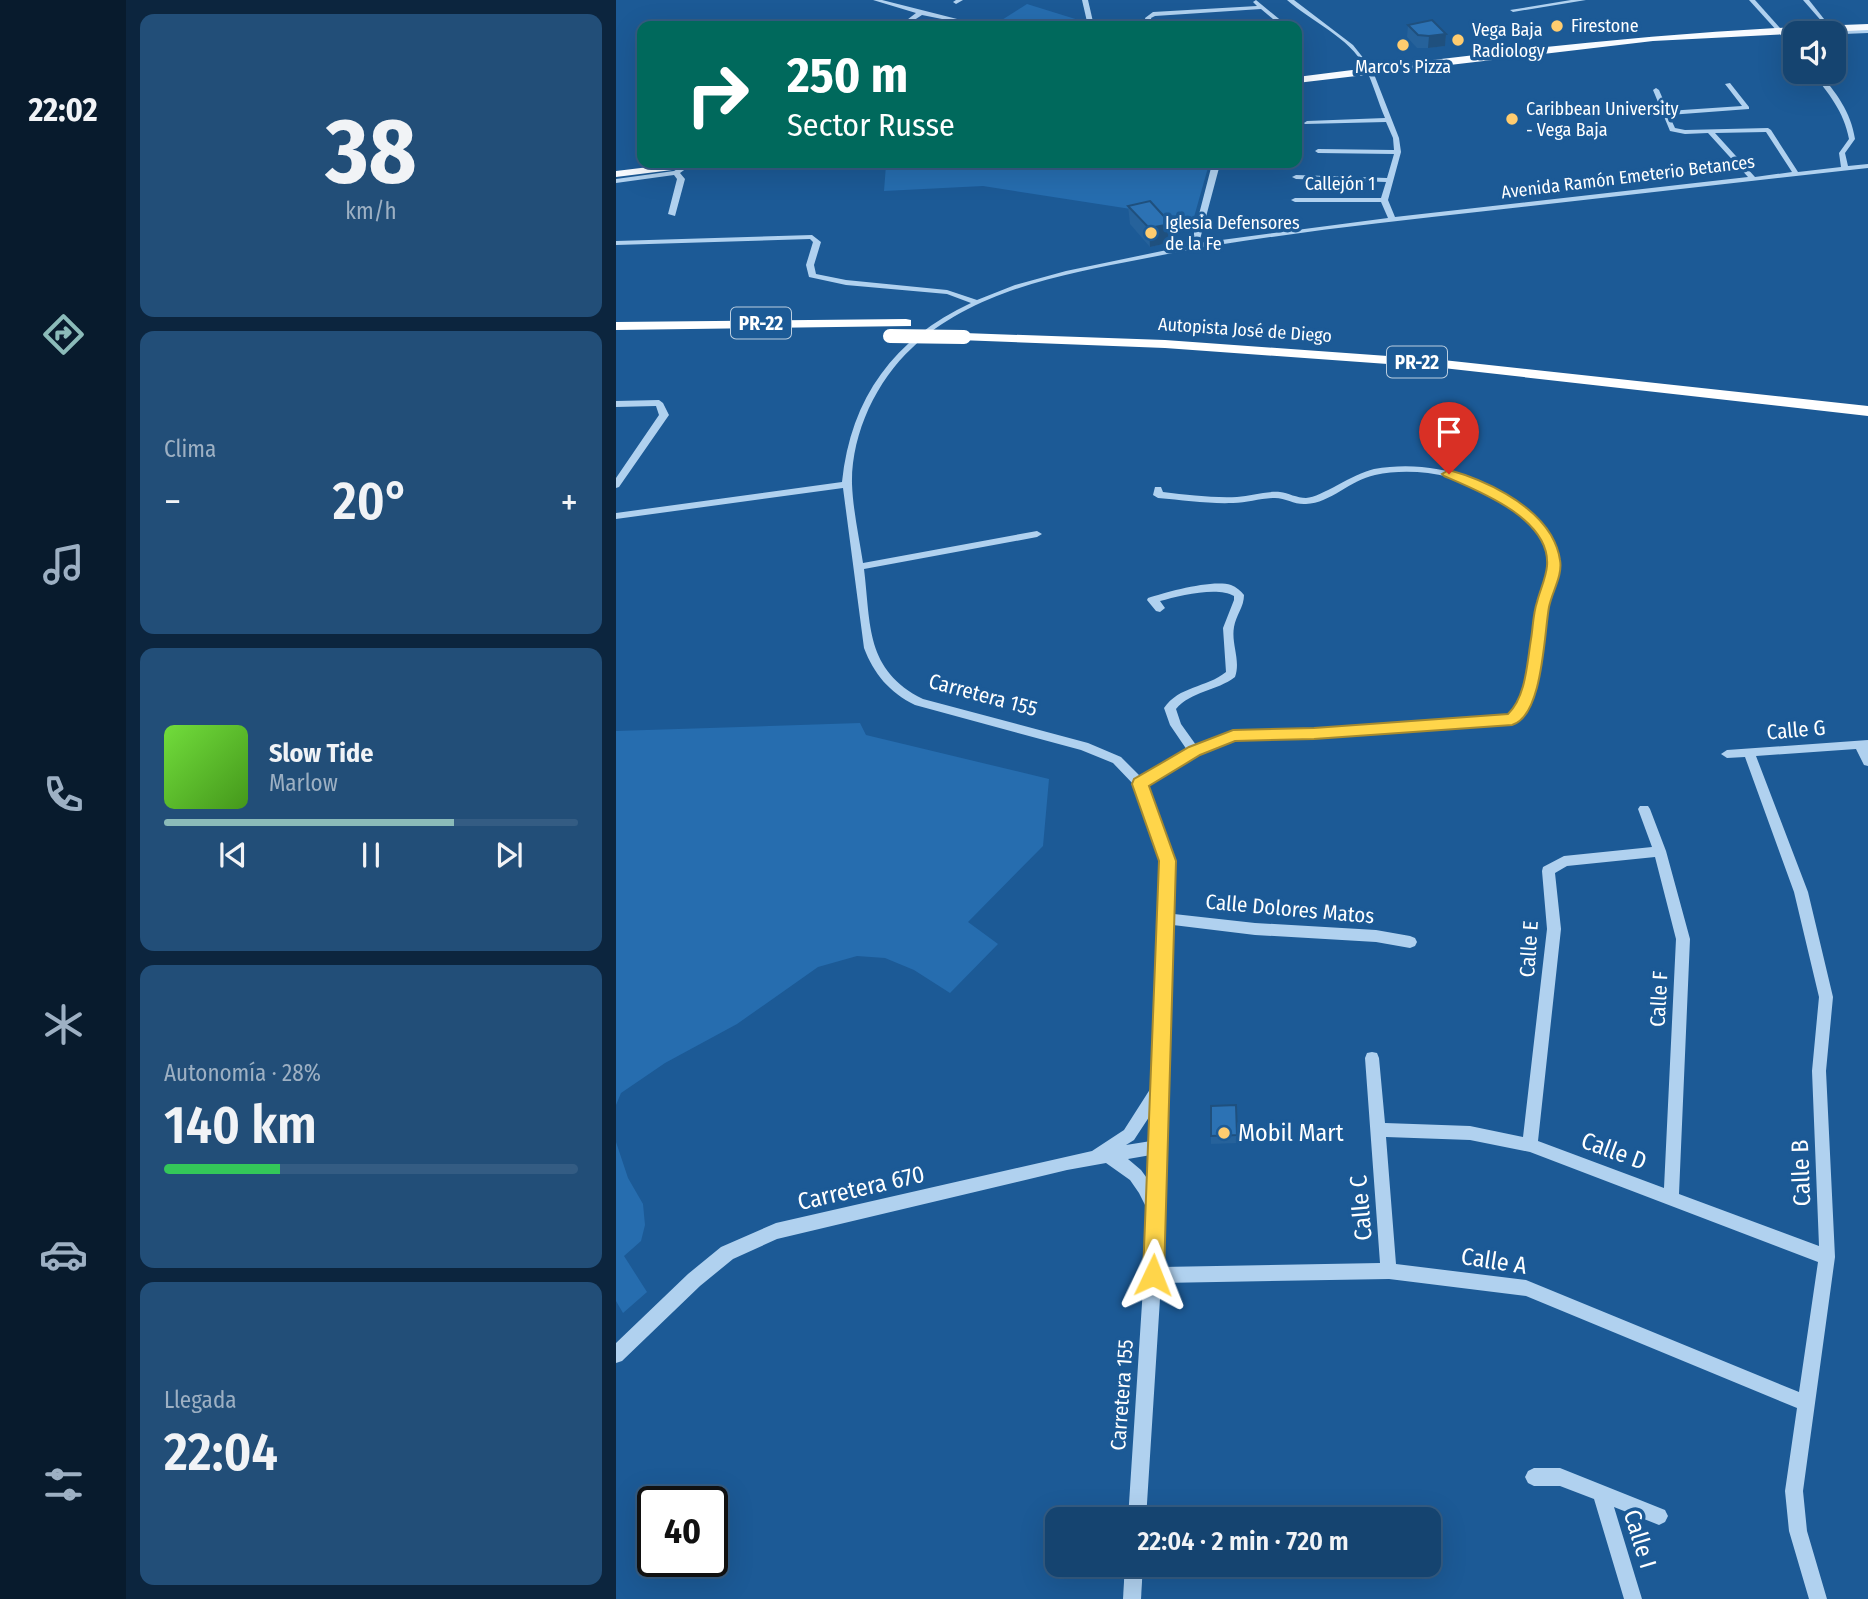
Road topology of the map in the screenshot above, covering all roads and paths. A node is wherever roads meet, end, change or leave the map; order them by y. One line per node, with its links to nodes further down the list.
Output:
1 (876, 0): 8 (street)
2 (1085, 0): 14 (street)
3 (1253, 0): 9 (street)
4 (1290, 0): 23 (street)
5 (1583, 0): 10 (street)
6 (1752, 0): 20 (street)
7 (1805, 0): 17 (street)
8 (891, 1): 11 (street)
9 (1262, 7): 15 (street); 16 (street)
10 (1513, 10)
11 (921, 13): 12 (street); 13 (street)
12 (909, 21)
13 (961, 21)
14 (1090, 21)
15 (1149, 21)
16 (1278, 21)
17 (1824, 21)
18 (1846, 26): 19 (main road)
19 (1868, 27)
20 (1775, 28): 21 (main road); 22 (street); 23 (main road)
21 (1783, 28)
22 (1783, 36)
23 (1369, 68): 24 (main road); 25 (main road); 30 (street)
24 (1302, 75)
25 (1302, 79)
26 (1728, 84): 29 (street)
27 (1826, 84): 40 (street)
28 (1656, 90): 29 (street)
29 (1665, 113): 32 (street)
30 (1389, 120): 31 (street); 34 (street)
31 (1307, 123)
32 (1709, 131): 43 (street); 45 (street)
33 (1318, 151): 34 (street)
34 (1398, 152): 46 (street)
35 (1868, 166): 40 (street, Avenida Ramón Emeterio Betances)
36 (637, 168): 41 (main road)
37 (657, 168): 41 (main road)
38 (684, 168): 42 (street)
39 (1215, 168): 53 (street)
40 (1845, 168): 43 (street, Avenida Ramón Emeterio Betances)
41 (616, 172)
42 (676, 173): 47 (street); 50 (street)
43 (1796, 173): 45 (street, Avenida Ramón Emeterio Betances)
44 (1296, 177): 46 (street)
45 (1753, 179): 51 (street, Avenida Ramón Emeterio Betances)
46 (1390, 180): 49 (street)
47 (616, 181)
48 (1295, 200): 49 (street, Callejón 1)
49 (1384, 200): 51 (street)
50 (672, 214)
51 (1392, 220): 53 (street, Carretera 155)
52 (616, 243): 54 (street)
53 (1195, 245): 54 (street, Carretera 155)
54 (978, 303): 61 (street, Carretera 155)
55 (616, 326): 57 (highway, Autopista José de Diego / PR-22)
56 (616, 338): 59 (highway, Autopista José de Diego / PR-22, bridge)
57 (1868, 397)
58 (616, 404): 60 (street)
59 (1868, 411)
60 (616, 485)
61 (847, 485): 63 (street); 65 (street, Carretera 155)
62 (1158, 489): 68 (street)
63 (616, 516)
64 (1037, 534): 65 (street)
65 (858, 567): 72 (street, Carretera 155)
66 (1160, 608): 68 (street)
67 (1864, 744): 69 (street, Calle G); 71 (street)
68 (1194, 751): 72 (street)
69 (1749, 753): 70 (street, Calle G); 85 (street, Calle B)
70 (1727, 754)
71 (1868, 762)
72 (1140, 784): 75 (street, Carretera 155)
73 (1644, 809): 74 (street, Calle F)
74 (1660, 851): 80 (street, Calle E); 83 (street, Calle F)
75 (1166, 919): 76 (street, Calle Dolores Matos); 78 (street, Carretera 155)
76 (1410, 942)
77 (1372, 1058): 79 (street, Calle C)
78 (1161, 1087): 81 (street, Carretera 155); 82 (street)
79 (1377, 1130): 80 (street, Calle D); 86 (street, Calle C)
80 (1530, 1144): 83 (street, Calle D)
81 (1157, 1147): 82 (street, Carretera 670); 84 (street, Carretera 155)
82 (1099, 1158): 84 (street); 88 (street, Carretera 670)
83 (1671, 1196): 85 (street, Calle D)
84 (1155, 1216): 87 (street, Carretera 155)
85 (1827, 1256): 89 (street, Calle B)
86 (1389, 1271): 87 (street, Calle A); 89 (street, Calle A)
87 (1153, 1275): 92 (street, Carretera 155)
88 (616, 1355)
89 (1806, 1403): 97 (street, Calle B)
90 (1534, 1477): 91 (street)
91 (1601, 1494): 93 (street); 96 (street, Calle I)
92 (1138, 1507)
93 (1659, 1517)
94 (1133, 1577): 95 (street)
95 (1132, 1599)
96 (1633, 1599)
97 (1818, 1599)

